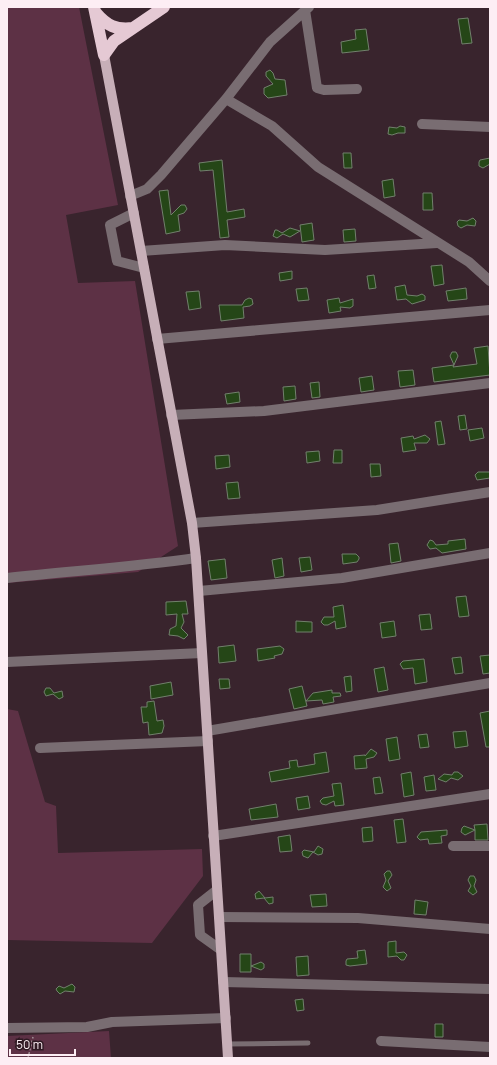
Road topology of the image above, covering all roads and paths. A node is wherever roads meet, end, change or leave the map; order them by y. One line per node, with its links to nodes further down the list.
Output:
1 (164, 7): 4 (highway)
2 (95, 9): 4 (highway); 5 (highway)
3 (307, 9): 6 (street); 7 (street)
4 (133, 28): 5 (highway)
5 (104, 55): 10 (main road)
6 (357, 89)
7 (226, 99): 10 (street); 12 (street)
8 (422, 124): 9 (street)
9 (490, 127)
10 (130, 196): 11 (main road)
11 (134, 213): 13 (main road); 14 (street)
12 (437, 243): 13 (street); 15 (street)
13 (141, 251): 14 (main road)
14 (144, 268): 17 (main road)
15 (490, 281)
16 (490, 310): 17 (street)
17 (157, 339): 19 (main road)
18 (490, 383): 19 (street)
19 (171, 415): 21 (main road)
20 (490, 492): 21 (street)
21 (192, 523): 23 (main road)
22 (490, 553): 25 (street)
23 (196, 558): 24 (street); 25 (main road)
24 (7, 578)
25 (199, 591): 26 (main road)
26 (202, 653): 27 (street); 29 (main road)
27 (7, 662)
28 (490, 683): 29 (street)
29 (208, 736): 30 (street); 32 (main road)
30 (40, 748)
31 (490, 794): 32 (street)
32 (213, 836): 35 (main road)
33 (453, 846): 34 (street)
34 (490, 846)
35 (217, 890): 36 (main road); 38 (street)
36 (219, 917): 37 (street); 38 (main road)
37 (490, 929)
38 (221, 950): 39 (main road)
39 (223, 982): 40 (street); 41 (main road)
40 (490, 989)
41 (226, 1018): 43 (street); 46 (main road)
42 (7, 1028): 43 (street)
43 (36, 1028): 48 (path)
44 (381, 1041): 47 (street)
45 (308, 1043): 46 (lane)
46 (227, 1044): 49 (main road)
47 (490, 1047)
48 (28, 1058)
49 (228, 1058)

